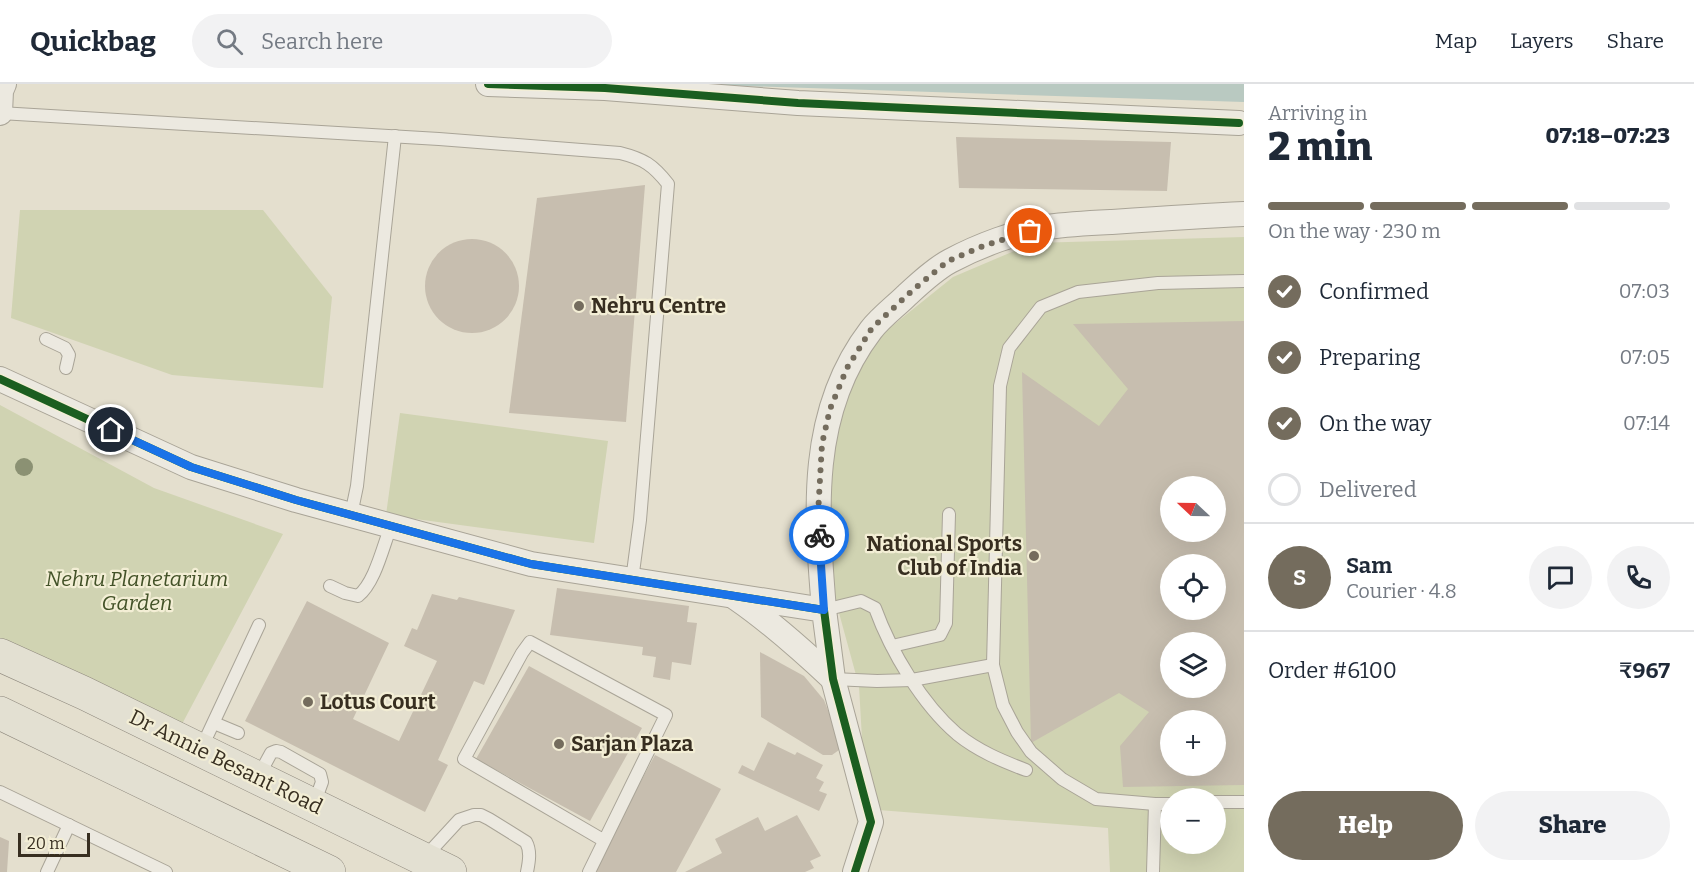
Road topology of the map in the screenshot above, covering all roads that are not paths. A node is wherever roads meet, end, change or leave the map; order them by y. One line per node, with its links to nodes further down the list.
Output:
1 (4, 84): 3 (street)
2 (488, 84): 4 (street)
3 (0, 113): 5 (lane)
4 (1239, 123)
5 (395, 136): 12 (lane); 14 (lane)
6 (1244, 214): 17 (street)
7 (1244, 281): 21 (lane)
8 (46, 339): 9 (lane)
9 (66, 368)
10 (0, 379): 12 (street)
11 (949, 514): 19 (lane)
12 (351, 515): 13 (street)
13 (391, 526): 14 (street); 15 (lane)
14 (632, 580): 16 (street)
15 (330, 586)
16 (732, 596): 17 (street); 22 (street)
17 (824, 610): 19 (lane); 22 (street)
18 (260, 625): 26 (lane)
19 (892, 646): 23 (lane)
20 (0, 656): 26 (main road, Dr Annie Besant Road)
21 (993, 665): 23 (lane); 31 (lane)
22 (833, 679): 23 (lane); 41 (street)
23 (912, 680): 27 (lane)
24 (0, 713): 38 (main road)
25 (238, 733): 26 (lane)
26 (207, 737): 35 (main road, Dr Annie Besant Road)
27 (1026, 770)
28 (0, 792): 33 (lane)
29 (1226, 802): 30 (lane)
30 (1244, 802)
31 (1155, 804): 32 (lane); 42 (lane)
32 (1160, 804)
33 (69, 825): 36 (lane); 37 (lane)
34 (603, 840): 34 (lane); 40 (lane)
35 (437, 866): 39 (lane)
36 (47, 872)
37 (166, 872)
38 (330, 872)
39 (527, 872)
40 (589, 872)
41 (855, 872)
42 (1153, 872)

